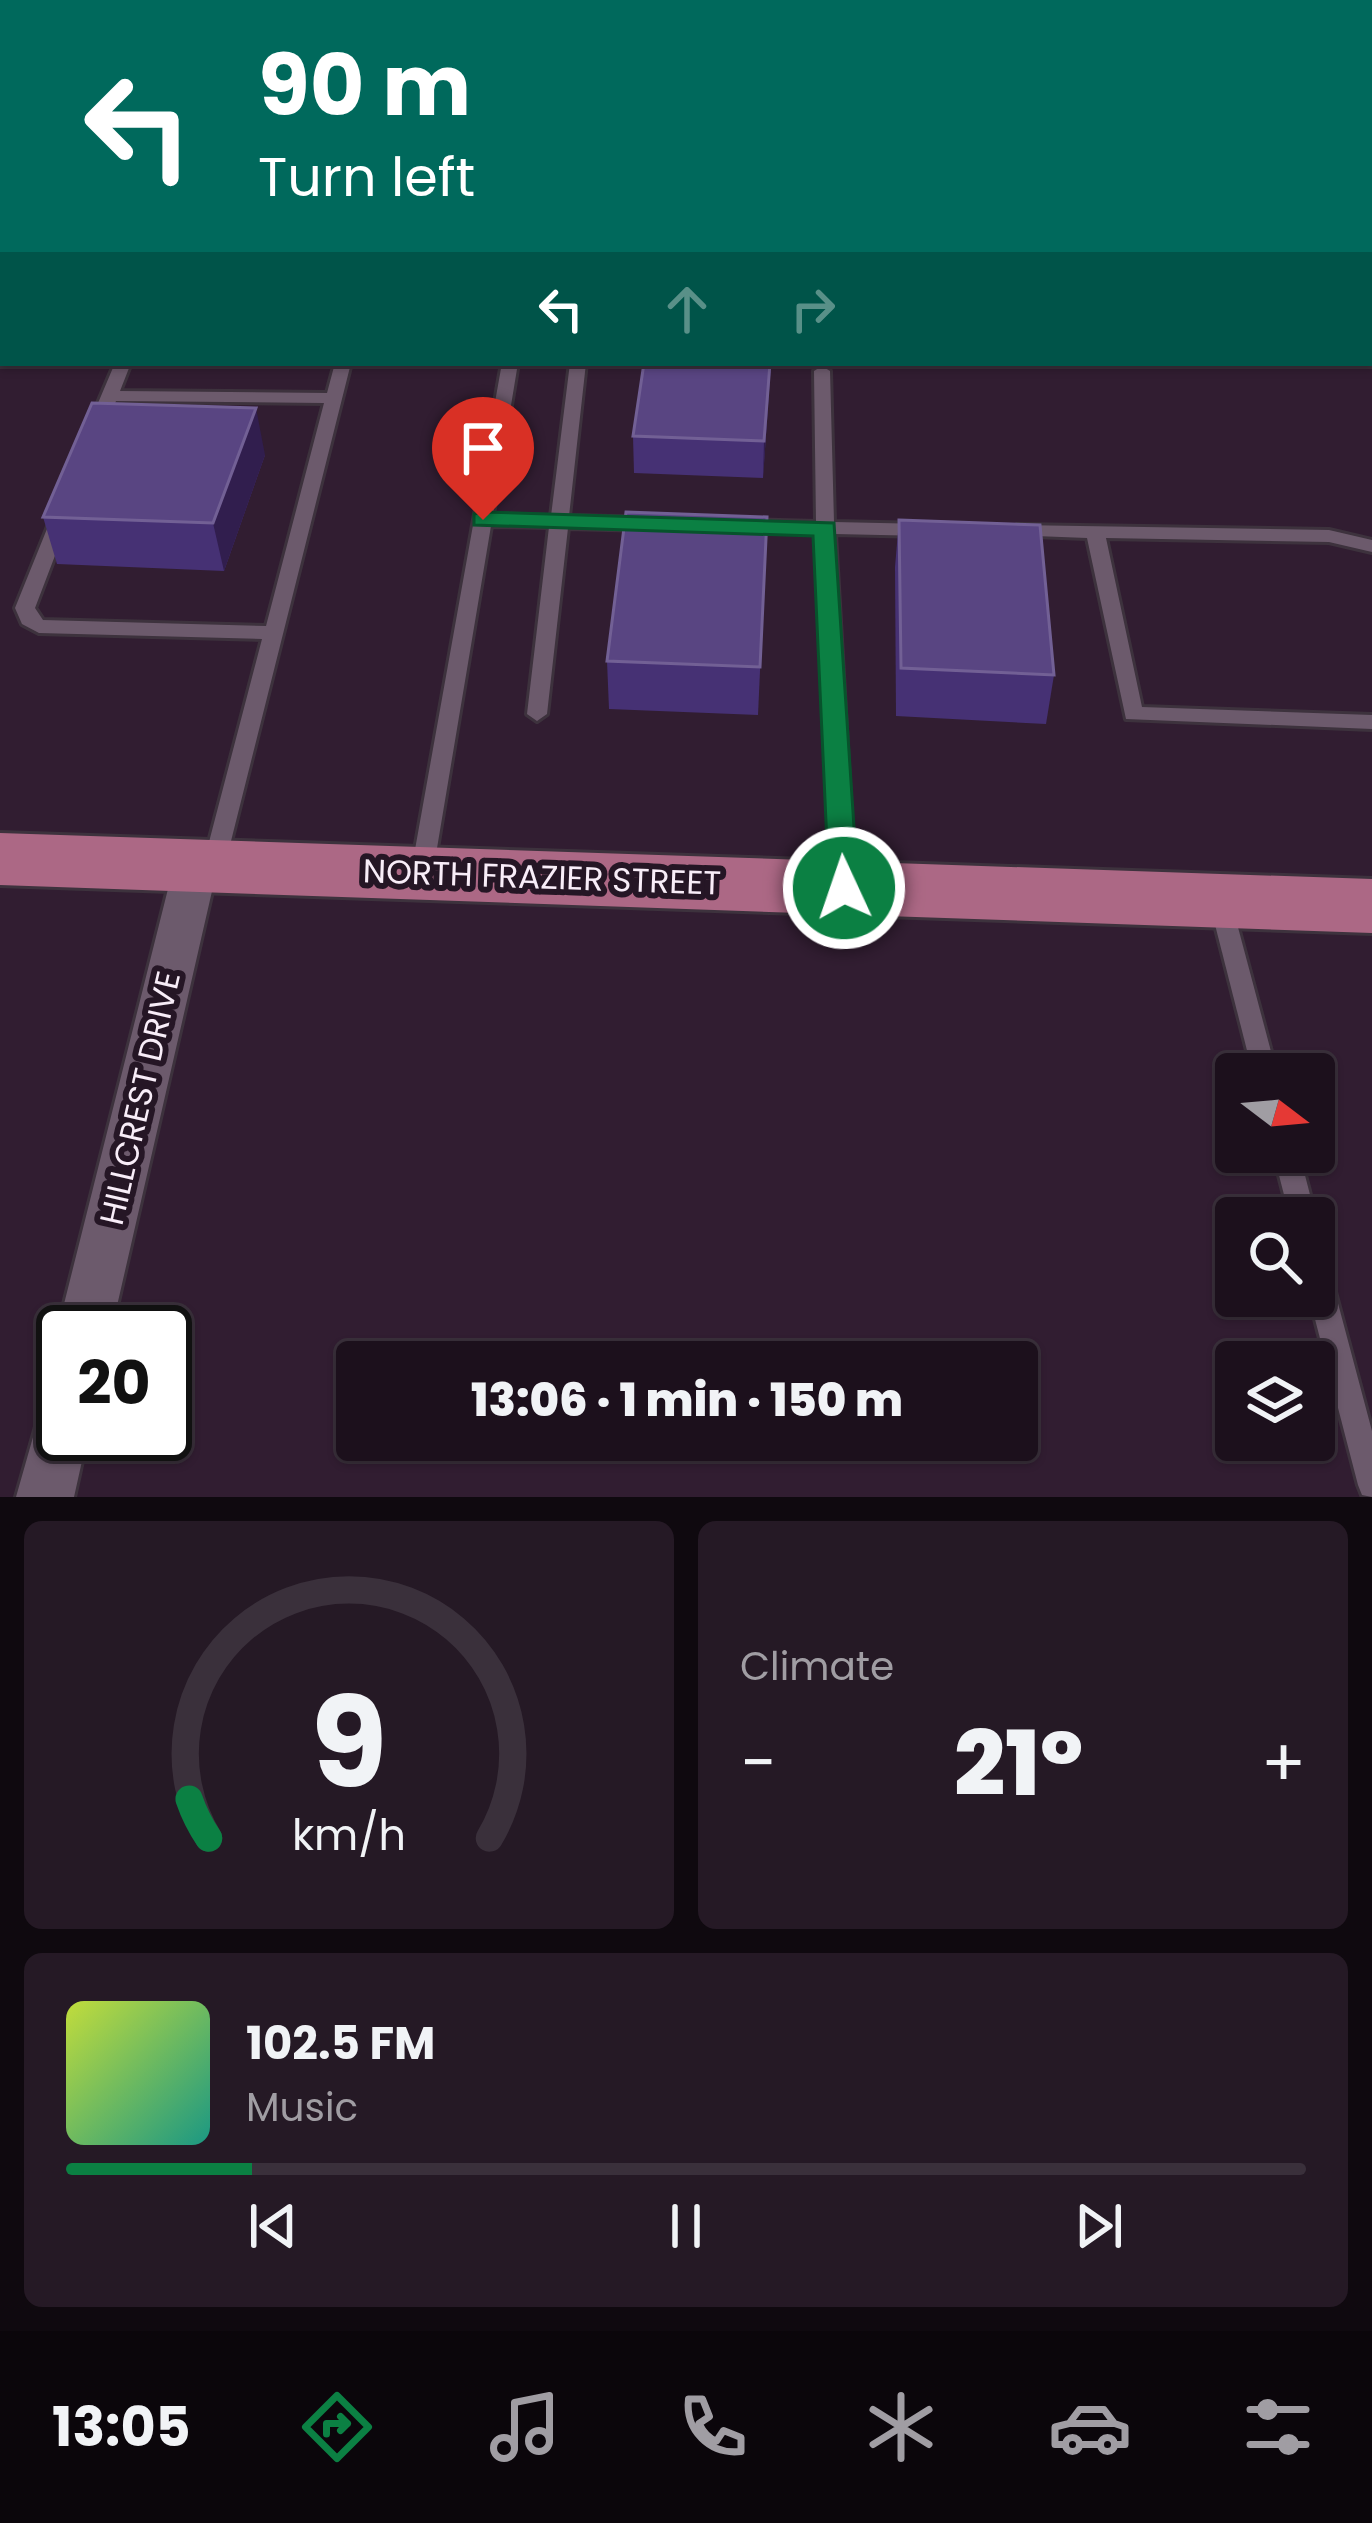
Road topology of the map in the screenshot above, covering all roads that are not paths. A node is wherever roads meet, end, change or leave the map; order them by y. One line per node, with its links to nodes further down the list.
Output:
1 (122, 366): 6 (lane)
2 (342, 366): 7 (lane)
3 (509, 366): 10 (lane)
4 (578, 366): 11 (lane)
5 (822, 371): 14 (lane)
6 (110, 395): 7 (lane); 8 (lane)
7 (334, 398): 19 (lane)
8 (84, 458)
9 (67, 500): 19 (lane)
10 (483, 520): 11 (lane); 24 (lane)
11 (558, 521): 12 (lane); 20 (lane)
12 (670, 524)
13 (714, 526): 14 (lane)
14 (825, 529): 15 (lane); 25 (lane)
15 (938, 530)
16 (1005, 531): 17 (lane)
17 (1095, 532): 18 (lane); 21 (lane)
18 (1372, 546)
19 (274, 633): 23 (lane)
20 (537, 714)
21 (1372, 722)
22 (0, 859): 23 (main road, NORTH FRAZIER STREET)
23 (205, 865): 24 (main road, NORTH FRAZIER STREET); 29 (street, HILLCREST DRIVE)
24 (422, 873): 25 (main road, NORTH FRAZIER STREET)
25 (844, 888): 26 (main road, NORTH FRAZIER STREET)
26 (1220, 901): 27 (main road, NORTH FRAZIER STREET); 28 (lane)
27 (1372, 906)
28 (1260, 1053)
29 (91, 1305)
30 (1328, 1317): 32 (lane)
31 (54, 1461): 33 (street)
32 (1372, 1484)
33 (45, 1497)

